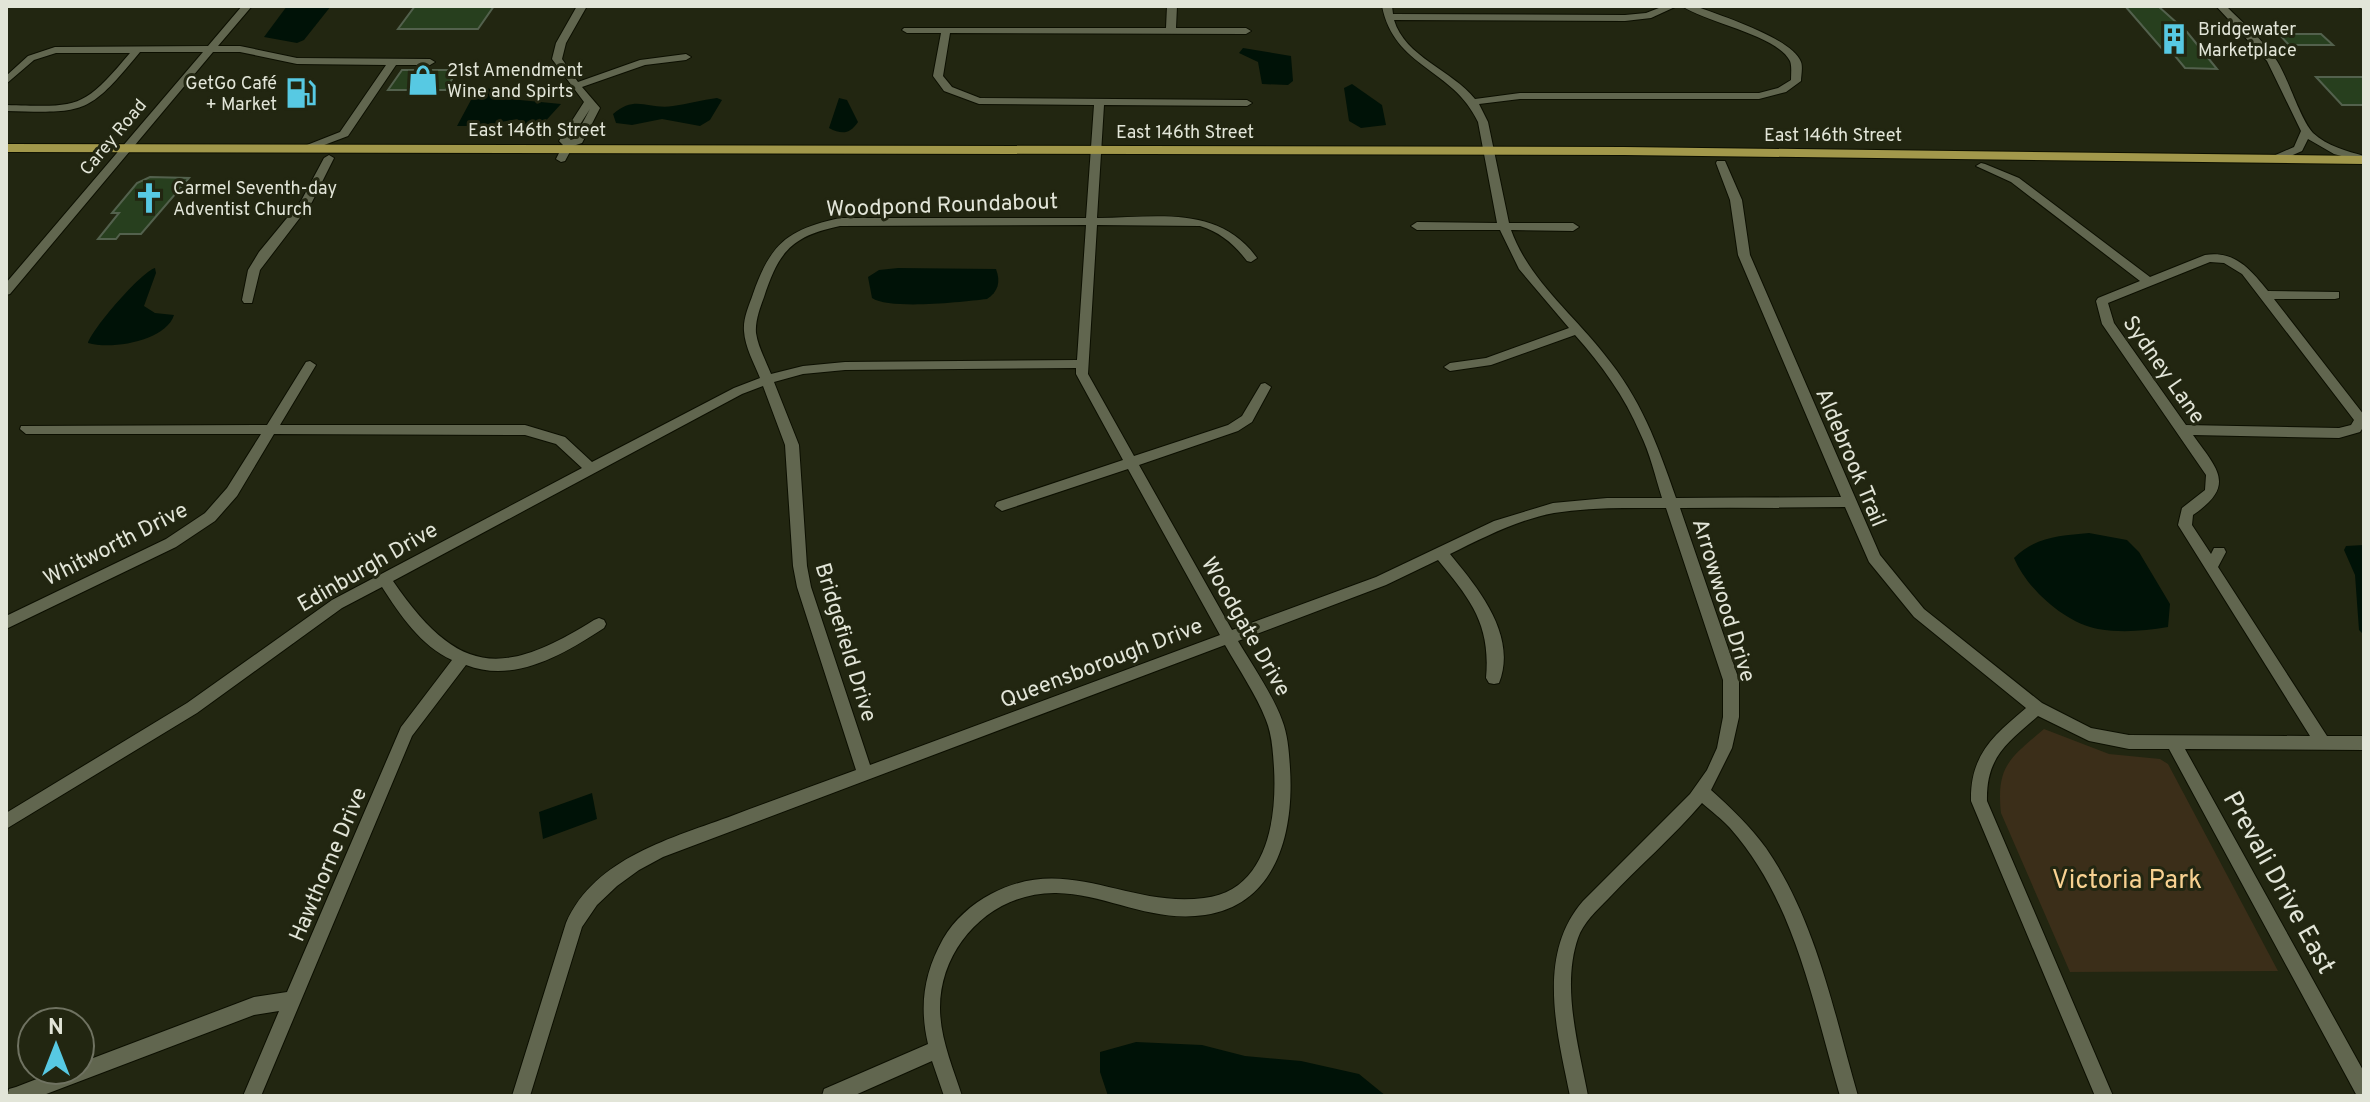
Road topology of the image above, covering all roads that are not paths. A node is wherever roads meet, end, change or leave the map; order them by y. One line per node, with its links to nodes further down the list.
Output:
1 (247, 6): 15 (street, Carey Road)
2 (582, 6): 20 (street)
3 (1172, 6): 12 (street)
4 (1527, 6): 9 (street)
5 (1672, 6): 9 (street)
6 (1687, 6): 22 (street)
7 (2221, 6): 25 (street)
8 (1388, 11): 9 (street); 22 (street)
9 (1531, 17)
10 (907, 30): 11 (street)
11 (946, 30): 12 (street); 21 (street)
12 (1171, 30): 13 (street)
13 (1246, 31)
14 (137, 50): 15 (street); 19 (street); 24 (street)
15 (210, 50): 17 (street); 31 (street, Carey Road)
16 (686, 57): 20 (street)
17 (393, 62): 18 (street); 26 (street)
18 (430, 62)
19 (6, 81)
20 (578, 85): 30 (street)
21 (1099, 102): 23 (street); 32 (street, Woodgate Drive)
22 (1472, 102): 33 (street, Arrowwood Drive)
23 (1247, 103)
24 (6, 108)
25 (2305, 133): 36 (street); 37 (street)
26 (344, 134): 27 (street); 29 (street)
27 (311, 147): 29 (main road, East 146th Street); 31 (main road, East 146th Street)
28 (6, 148): 31 (main road, East 146th Street)
29 (359, 148): 30 (main road, East 146th Street)
30 (566, 151): 32 (main road, East 146th Street); 35 (main road, East 146th Street)
31 (123, 153): 34 (main road, East 146th Street); 35 (main road, East 146th Street); 47 (street, Carey Road)
32 (1095, 156): 33 (main road, East 146th Street); 41 (street, Woodgate Drive)
33 (1490, 156): 36 (main road, East 146th Street); 38 (main road, East 146th Street); 43 (street, Arrowwood Drive)
34 (6, 158)
35 (329, 158): 50 (street)
36 (2275, 159): 37 (main road, East 146th Street)
37 (2364, 159)
38 (1721, 163): 40 (main road, East 146th Street); 63 (street, Aldebrook Trail)
39 (2364, 170): 40 (main road, East 146th Street)
40 (2014, 173): 46 (street)
41 (1091, 220): 45 (street, Woodpond Roundabout); 52 (street, Woodgate Drive); 55 (street, Woodpond Roundabout)
42 (1417, 226): 43 (street)
43 (1505, 227): 44 (street); 51 (street, Arrowwood Drive)
44 (1573, 227)
45 (1251, 258)
46 (2148, 282): 48 (street, Sydney Lane); 59 (street, Sydney Lane)
47 (6, 291)
48 (2264, 295): 49 (street); 59 (street)
49 (2335, 295)
50 (248, 300)
51 (1577, 330): 54 (street); 62 (street, Arrowwood Drive)
52 (1082, 364): 55 (street); 60 (street, Woodgate Drive)
53 (310, 365): 58 (street, Whitworth Drive)
54 (1450, 367)
55 (767, 380): 61 (street, Edinburgh Drive); 78 (street, Bridgefield Drive)
56 (1265, 387): 60 (street)
57 (26, 429): 58 (street)
58 (271, 429): 61 (street); 69 (street, Whitworth Drive)
59 (2183, 430): 67 (street, Sydney Lane)
60 (1131, 463): 64 (street); 71 (street, Woodgate Drive)
61 (590, 468): 68 (street, Edinburgh Drive)
62 (1671, 502): 63 (street, Queensborough Drive); 66 (street, Queensborough Drive); 79 (street, Arrowwood Drive)
63 (1849, 502): 74 (street, Aldebrook Trail)
64 (1002, 506)
65 (2219, 552): 67 (street)
66 (1441, 553): 71 (street, Queensborough Drive); 73 (street)
67 (2211, 567): 76 (street, Sydney Lane)
68 (384, 579): 72 (street); 80 (street, Edinburgh Drive)
69 (6, 623)
70 (599, 624): 72 (street)
71 (1230, 638): 78 (street, Queensborough Drive); 82 (street, Woodgate Drive)
72 (461, 660): 81 (street, Hawthorne Drive)
73 (1494, 678)
74 (2037, 708): 75 (street, Aldebrook Trail); 91 (street)
75 (2173, 742): 76 (street, Aldebrook Trail); 83 (street, Prevali Drive East)
76 (2322, 742): 77 (street, Aldebrook Trail)
77 (2364, 743)
78 (865, 774): 86 (street, Queensborough Drive)
79 (1703, 793): 89 (street, Arrowwood Drive); 90 (street)
80 (6, 822)
81 (293, 1000): 84 (street); 85 (street, Hawthorne Drive)
82 (938, 1049): 87 (street); 88 (street, Woodgate Drive)
83 (2364, 1090)
84 (16, 1096)
85 (252, 1096)
86 (521, 1096)
87 (831, 1096)
88 (953, 1096)
89 (1579, 1096)
90 (1849, 1096)
91 (2104, 1096)

